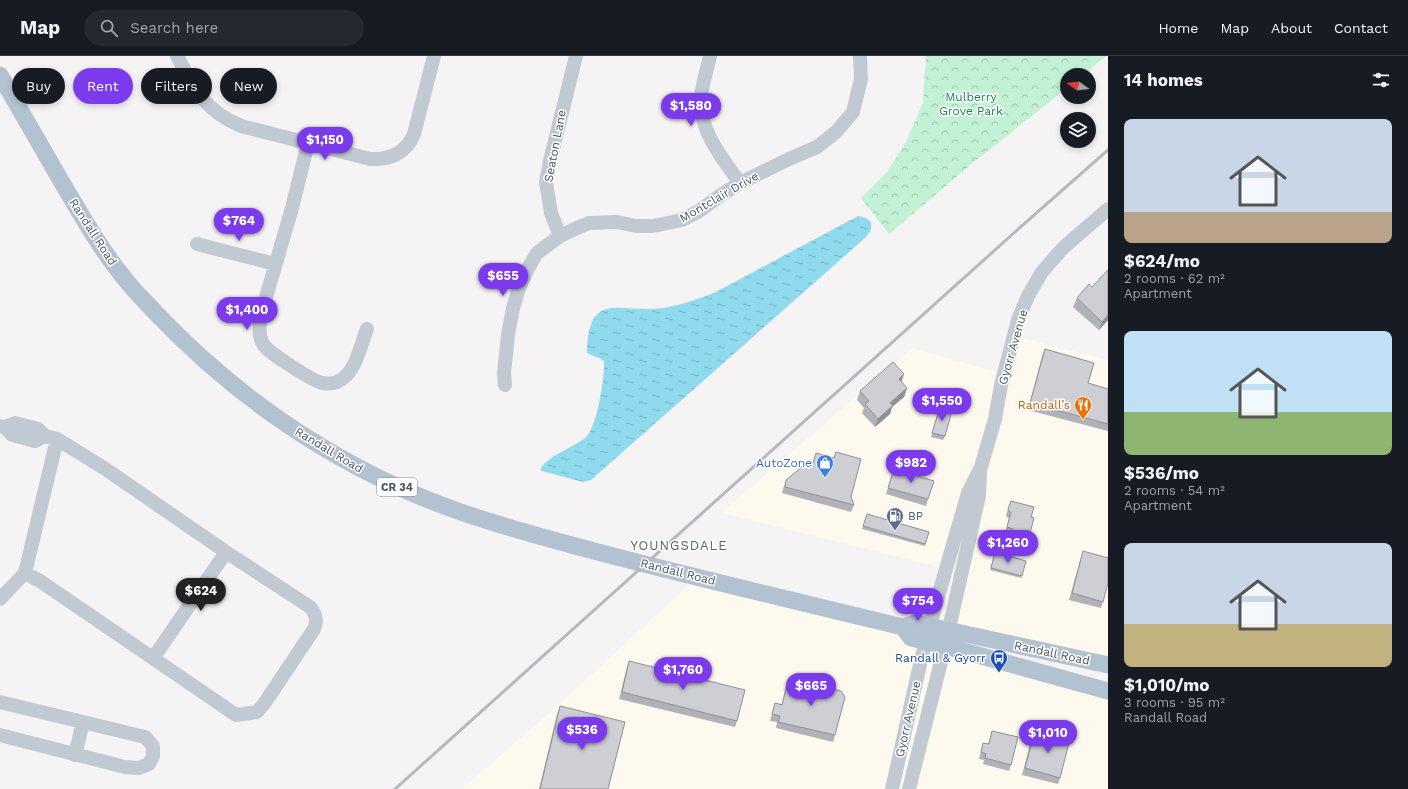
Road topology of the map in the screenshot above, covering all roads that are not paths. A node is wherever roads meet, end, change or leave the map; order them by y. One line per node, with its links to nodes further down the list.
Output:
1 (177, 56): 9 (street)
2 (434, 56): 9 (street)
3 (576, 56): 12 (street, Seaton Lane)
4 (710, 56): 10 (street)
5 (860, 56): 10 (street, Montclair Drive)
6 (0, 75): 8 (main road, Randall Road / CR 34)
7 (0, 100): 8 (main road)
8 (20, 110): 23 (main road, Randall Road / CR 34)
9 (308, 143): 14 (street)
10 (740, 183): 12 (street, Montclair Drive)
11 (1108, 210): 19 (street, Gyorr Avenue)
12 (560, 236): 16 (street, Montclair Drive)
13 (197, 244): 14 (street)
14 (275, 264): 15 (street)
15 (367, 329)
16 (505, 385)
17 (2, 427): 18 (street)
18 (51, 437): 20 (street); 21 (street)
19 (981, 467): 23 (street, Gyorr Avenue); 24 (street, Gyorr Avenue)
20 (226, 552): 25 (street); 25 (street)
21 (25, 573): 22 (street); 25 (street)
22 (0, 599)
23 (928, 633): 24 (main road, Randall Road / CR 34); 32 (street, Gyorr Avenue)
24 (947, 638): 26 (main road, Randall Road / CR 34); 27 (main road, Randall Road / CR 34); 33 (street, Gyorr Avenue)
25 (154, 657)
26 (1108, 664)
27 (1108, 691)
28 (0, 702): 29 (street)
29 (83, 722): 31 (street); 31 (street)
30 (0, 735): 31 (street)
31 (76, 755)
32 (892, 789)
33 (910, 789)

